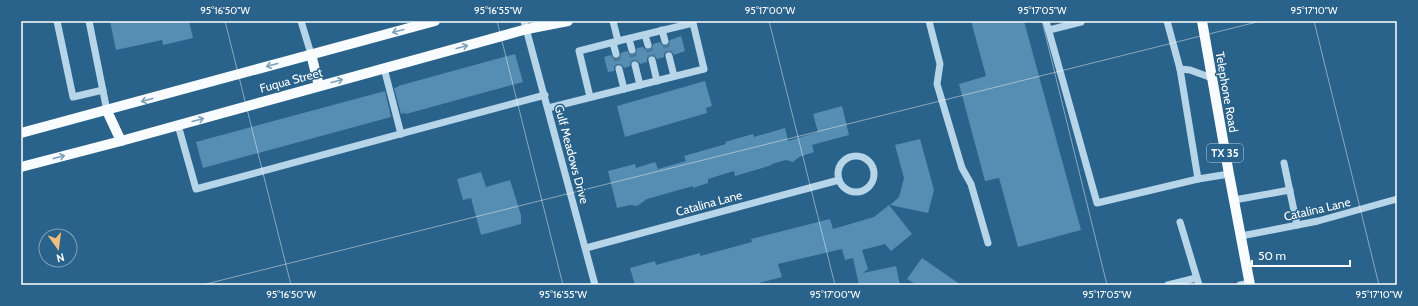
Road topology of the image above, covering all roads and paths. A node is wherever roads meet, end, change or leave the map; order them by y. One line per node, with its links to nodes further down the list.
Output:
1 (57, 21): 35 (street)
2 (89, 21): 35 (street)
3 (302, 21): 21 (street)
4 (435, 21): 21 (main road, Fuqua Street, one-way to 21)
5 (568, 21): 12 (main road, Fuqua Street)
6 (613, 21): 18 (street)
7 (929, 21): 55 (street)
8 (1046, 21): 14 (street)
9 (1083, 21): 14 (street)
10 (1167, 21): 28 (street)
11 (1202, 21): 30 (main road, Telephone Road / TX 35)
12 (526, 25): 26 (main road, Fuqua Street, one-way to 12); 36 (street, Gulf Meadows Drive)
13 (662, 30): 15 (street); 17 (street); 29 (street)
14 (1049, 30): 47 (street)
15 (645, 35): 16 (street); 19 (street)
16 (629, 39): 18 (street); 20 (street)
17 (665, 41)
18 (615, 42): 22 (street); 37 (street)
19 (648, 45)
20 (632, 50)
21 (311, 54): 33 (main road); 39 (main road, Fuqua Street, one-way to 39)
22 (616, 54)
23 (668, 56): 29 (street)
24 (652, 60): 31 (street)
25 (635, 65): 32 (street)
26 (384, 68): 33 (main road, Fuqua Street, one-way to 26); 42 (street)
27 (619, 69): 34 (street)
28 (1180, 69): 30 (street); 47 (street)
29 (674, 76): 31 (street)
30 (1212, 78): 46 (main road, Telephone Road / TX 35)
31 (657, 81): 32 (street)
32 (640, 85): 34 (street)
33 (319, 86): 40 (main road, Fuqua Street, one-way to 33)
34 (624, 89): 37 (street)
35 (102, 90): 39 (street)
36 (545, 95): 38 (street, Gulf Meadows Drive); 42 (street)
37 (590, 97): 38 (street)
38 (548, 108): 56 (street, Gulf Meadows Drive)
39 (107, 111): 41 (main road, Fuqua Street); 43 (main road)
40 (178, 125): 42 (street); 43 (main road, Fuqua Street)
41 (21, 133)
42 (401, 134)
43 (121, 141): 45 (main road, Fuqua Street, one-way to 43)
44 (1284, 163): 49 (street)
45 (21, 167)
46 (1229, 174): 47 (street); 51 (main road, Telephone Road / TX 35)
47 (1198, 179)
48 (839, 180): 48 (street); 56 (street, Catalina Lane)
49 (1290, 190): 51 (street); 53 (street)
50 (1397, 199): 53 (street, Catalina Lane)
51 (1234, 200): 54 (main road, Telephone Road / TX 35)
52 (1180, 222): 57 (street)
53 (1297, 225): 54 (street, Catalina Lane)
54 (1241, 236): 58 (main road, Telephone Road / TX 35)
55 (988, 243)
56 (586, 248): 59 (street, Gulf Meadows Drive)
57 (1198, 282): 60 (street)
58 (1246, 284)
59 (595, 285)
60 (1168, 285)

